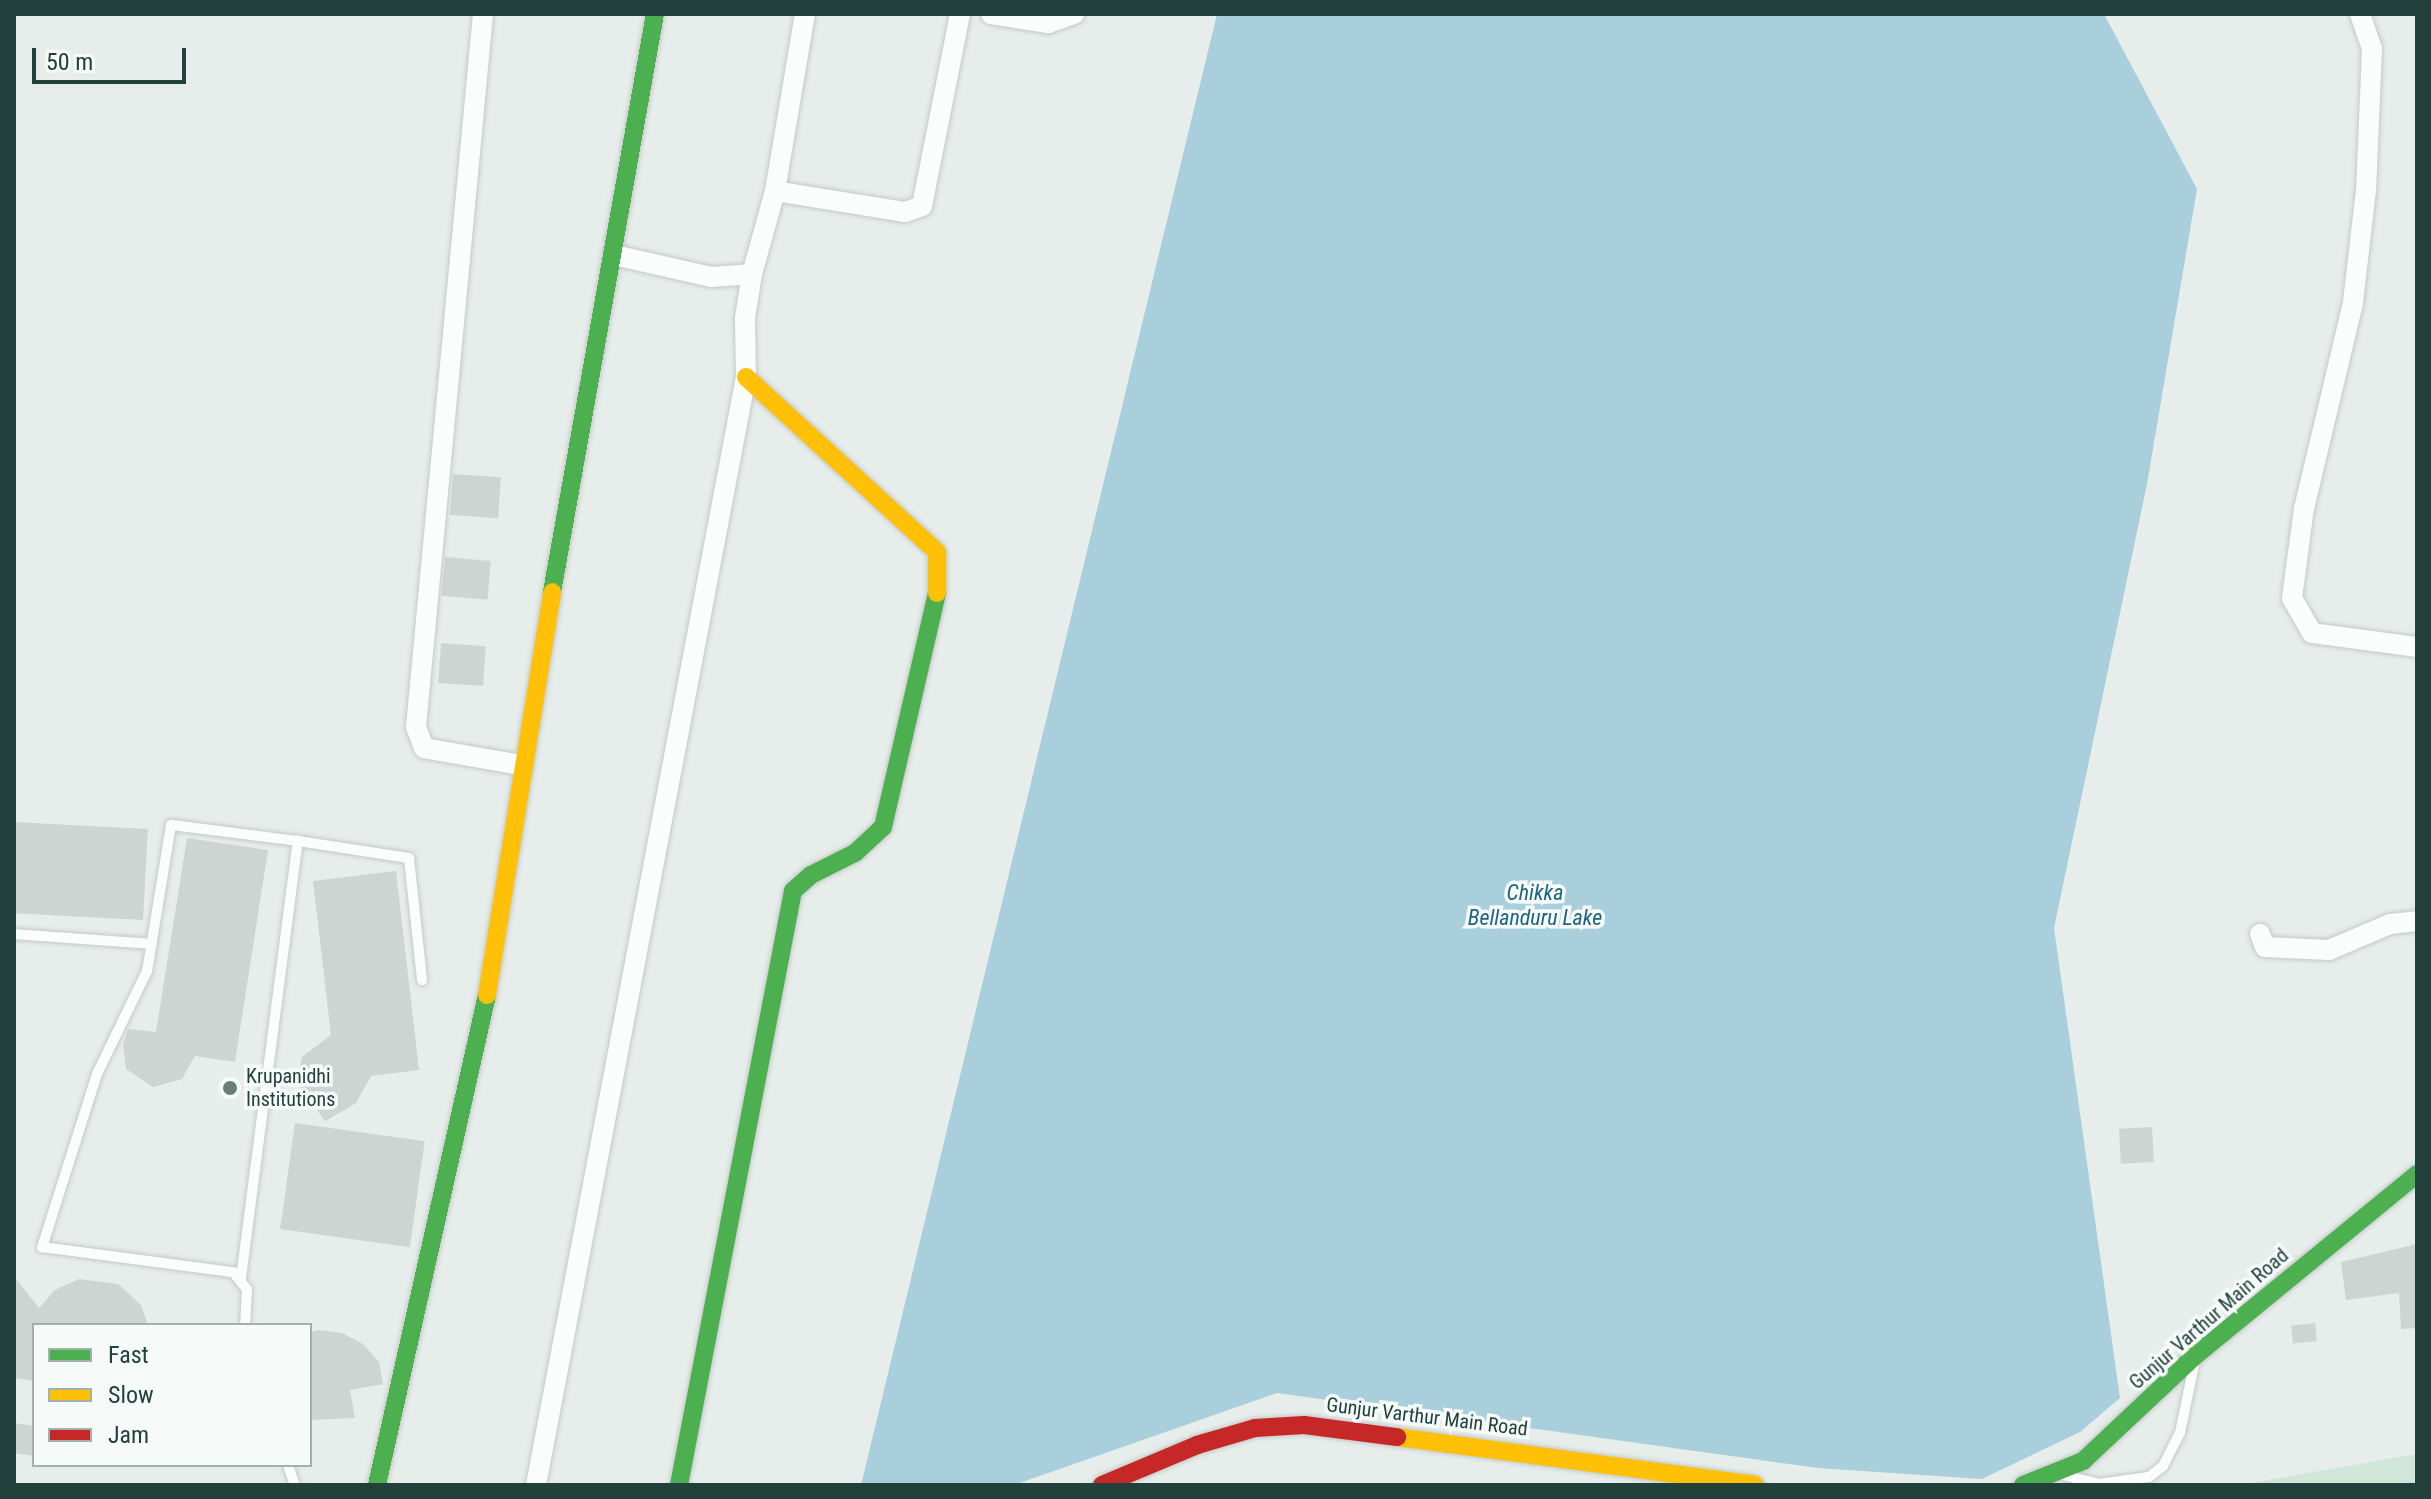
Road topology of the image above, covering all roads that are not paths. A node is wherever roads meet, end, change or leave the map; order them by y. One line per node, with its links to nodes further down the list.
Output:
1 (483, 14): 13 (street)
2 (655, 14): 9 (street)
3 (805, 14): 8 (street)
4 (960, 14): 8 (street)
5 (991, 14): 6 (street)
6 (1074, 14)
7 (2360, 14): 12 (street)
8 (775, 191): 10 (street)
9 (614, 255): 10 (street); 13 (street)
10 (752, 274): 11 (street)
11 (746, 377): 26 (street); 27 (street)
12 (2417, 647)
13 (521, 765): 25 (street)
14 (298, 841): 18 (lane); 19 (lane); 21 (lane)
15 (2417, 921): 17 (street)
16 (14, 934): 18 (lane)
17 (2260, 934)
18 (152, 944): 21 (lane)
19 (422, 980)
20 (2417, 1174): 23 (street, Gunjur Varthur Main Road)
21 (241, 1278): 22 (lane)
22 (245, 1323)
23 (2196, 1355): 24 (street, Gunjur Varthur Main Road); 24 (lane)
24 (2056, 1474): 30 (street, Gunjur Varthur Main Road)
25 (377, 1485)
26 (536, 1485)
27 (679, 1485)
28 (1102, 1485): 29 (street, Gunjur Varthur Main Road)
29 (1755, 1485)
30 (2023, 1485)

